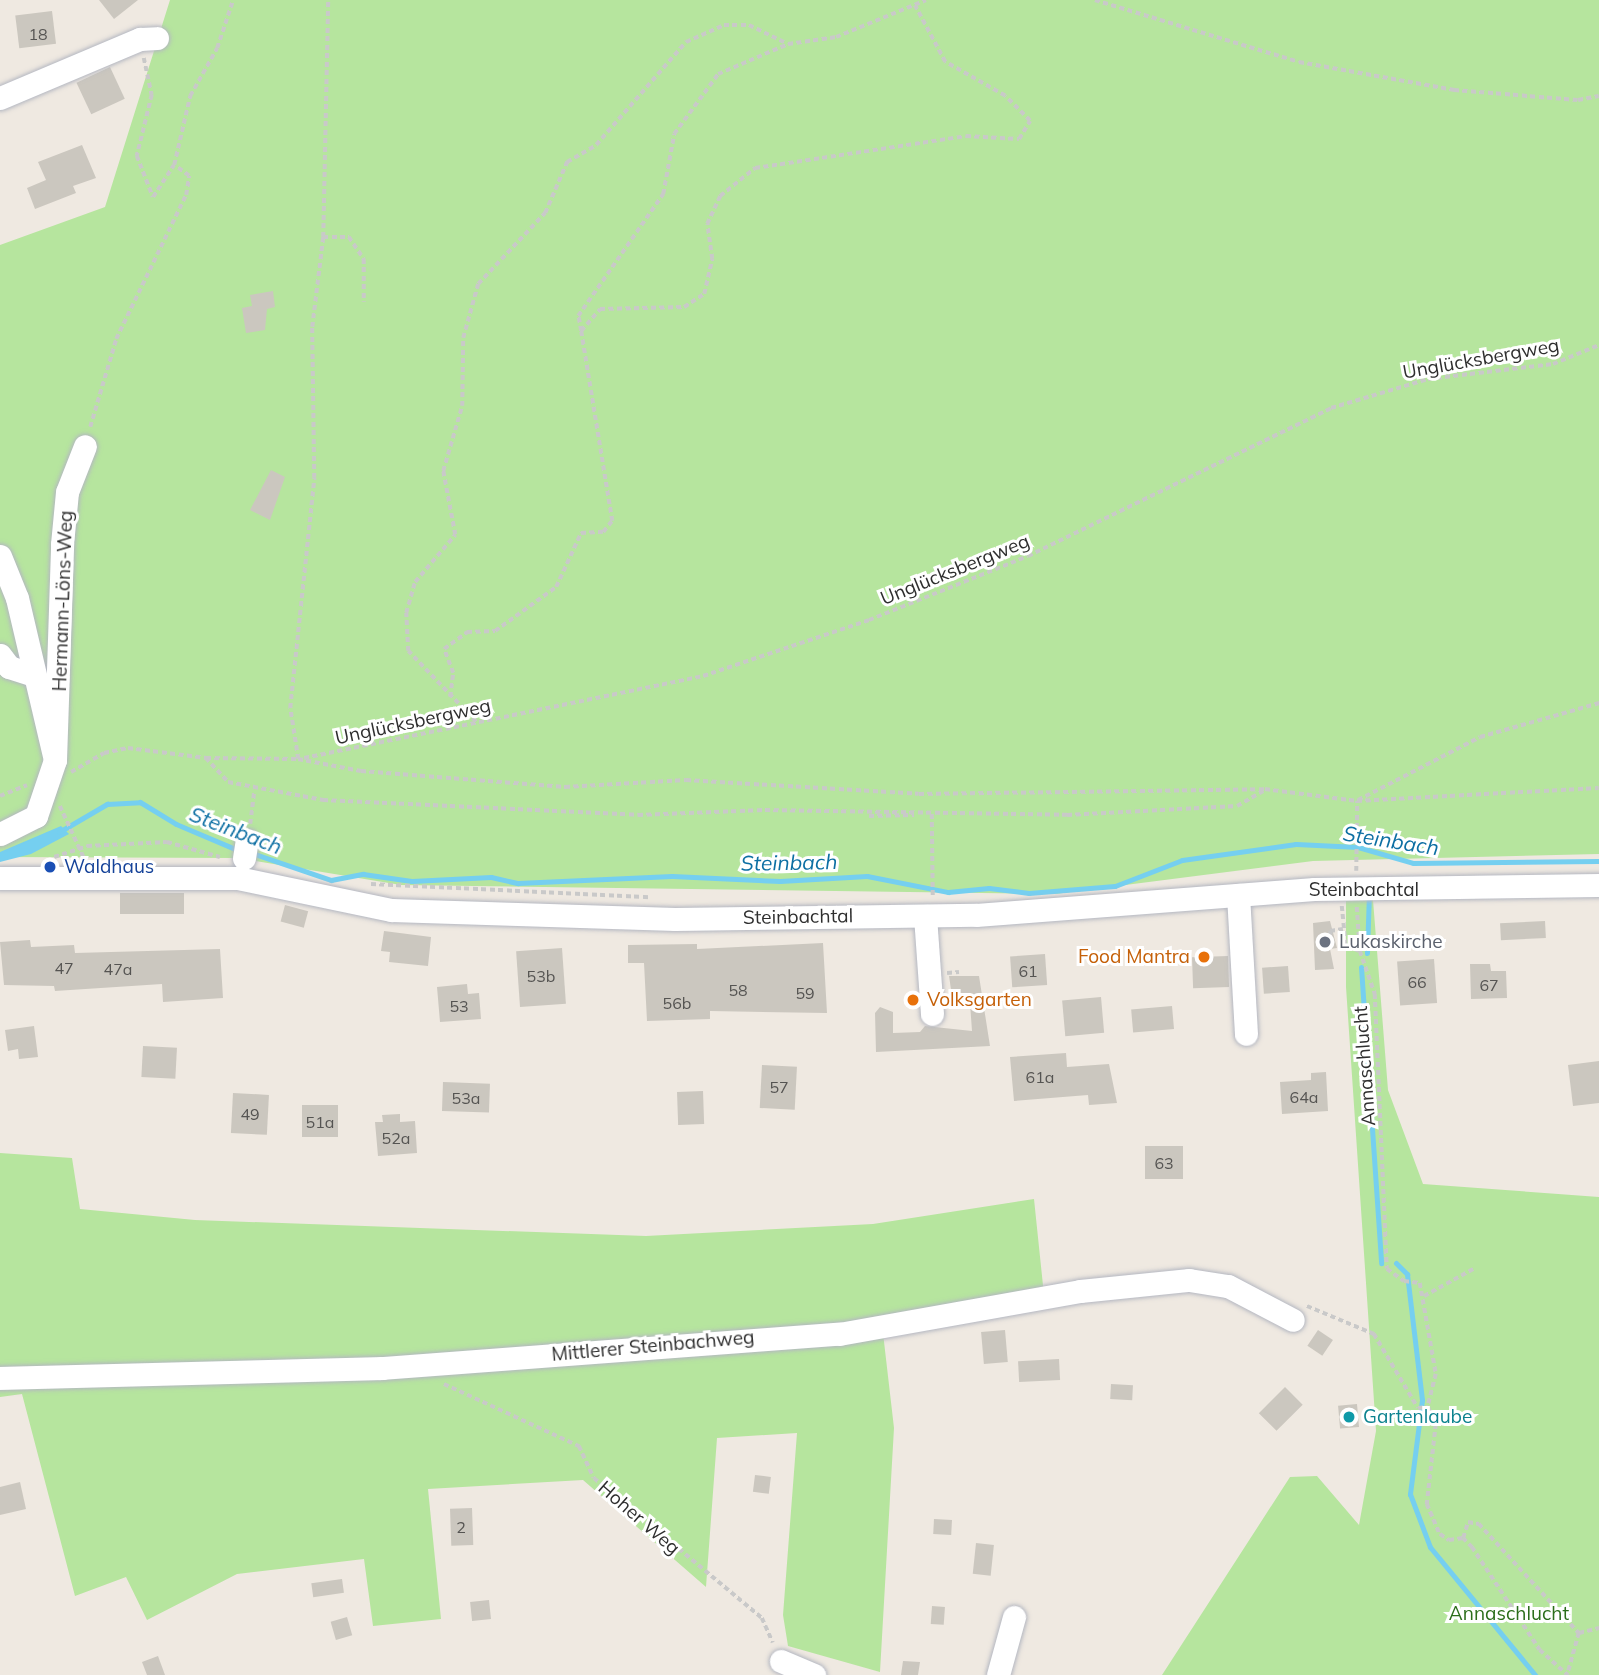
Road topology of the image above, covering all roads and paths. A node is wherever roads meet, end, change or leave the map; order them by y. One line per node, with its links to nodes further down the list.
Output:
1 (233, 0): 10 (path)
2 (328, 0): 11 (path)
3 (926, 0): 5 (path)
4 (1096, 0): 8 (path)
5 (915, 6): 7 (path); 13 (path)
6 (149, 38): 9 (street); 10 (path)
7 (788, 44): 13 (path); 19 (path)
8 (1599, 96)
9 (0, 98)
10 (174, 165): 15 (path)
11 (323, 237): 12 (path); 23 (path)
12 (364, 302)
13 (581, 331): 19 (path)
14 (1599, 345): 21 (path, Unglücksbergweg)
15 (85, 446): 24 (street, Hermann-Löns-Weg)
16 (0, 556): 18 (street)
17 (0, 655): 18 (street)
18 (32, 674): 24 (street)
19 (450, 697): 21 (path)
20 (1599, 702): 28 (path)
21 (476, 722): 23 (path, Unglücksbergweg)
22 (206, 758): 23 (path); 24 (path); 26 (path)
23 (299, 759): 27 (path)
24 (54, 770): 33 (street)
25 (1599, 788): 28 (path)
26 (255, 789): 31 (path); 34 (path)
27 (1265, 789): 28 (path); 30 (path)
28 (1357, 801): 37 (path, Annaschlucht)
29 (921, 814): 30 (path); 31 (path); 31 (path)
30 (932, 814): 41 (path)
31 (867, 816)
32 (65, 823): 34 (path)
33 (0, 834)
34 (80, 852): 35 (path); 36 (path)
35 (44, 859)
36 (92, 877): 38 (street, Steinbachtal); 45 (street, Steinbachtal)
37 (1355, 877): 40 (street, Steinbachtal); 42 (street, Steinbachtal); 48 (path, Annaschlucht)
38 (0, 878)
39 (364, 884): 43 (path)
40 (1599, 885)
41 (933, 892)
42 (1238, 895): 45 (street, Steinbachtal); 52 (street)
43 (653, 897)
44 (1342, 912): 46 (path)
45 (925, 916): 51 (street)
46 (1343, 929): 47 (path); 48 (path)
47 (1330, 935)
48 (1360, 951): 54 (path, Annaschlucht)
49 (959, 972): 50 (path)
50 (948, 973)
51 (932, 1014)
52 (1246, 1034)
53 (1475, 1268): 54 (path)
54 (1424, 1296): 58 (path, Annaschlucht)
55 (1294, 1312): 56 (street, Mittlerer Steinbachweg); 58 (path)
56 (408, 1367): 57 (street, Mittlerer Steinbachweg); 63 (path, Hoher Weg)
57 (0, 1378)
58 (1428, 1407): 59 (path, Annaschlucht)
59 (1463, 1538): 62 (path); 64 (path)
60 (1014, 1617): 66 (street)
61 (1599, 1628): 62 (path)
62 (1579, 1633): 64 (path)
63 (781, 1661): 65 (street)
64 (1568, 1674)
65 (814, 1675)
66 (998, 1675)

